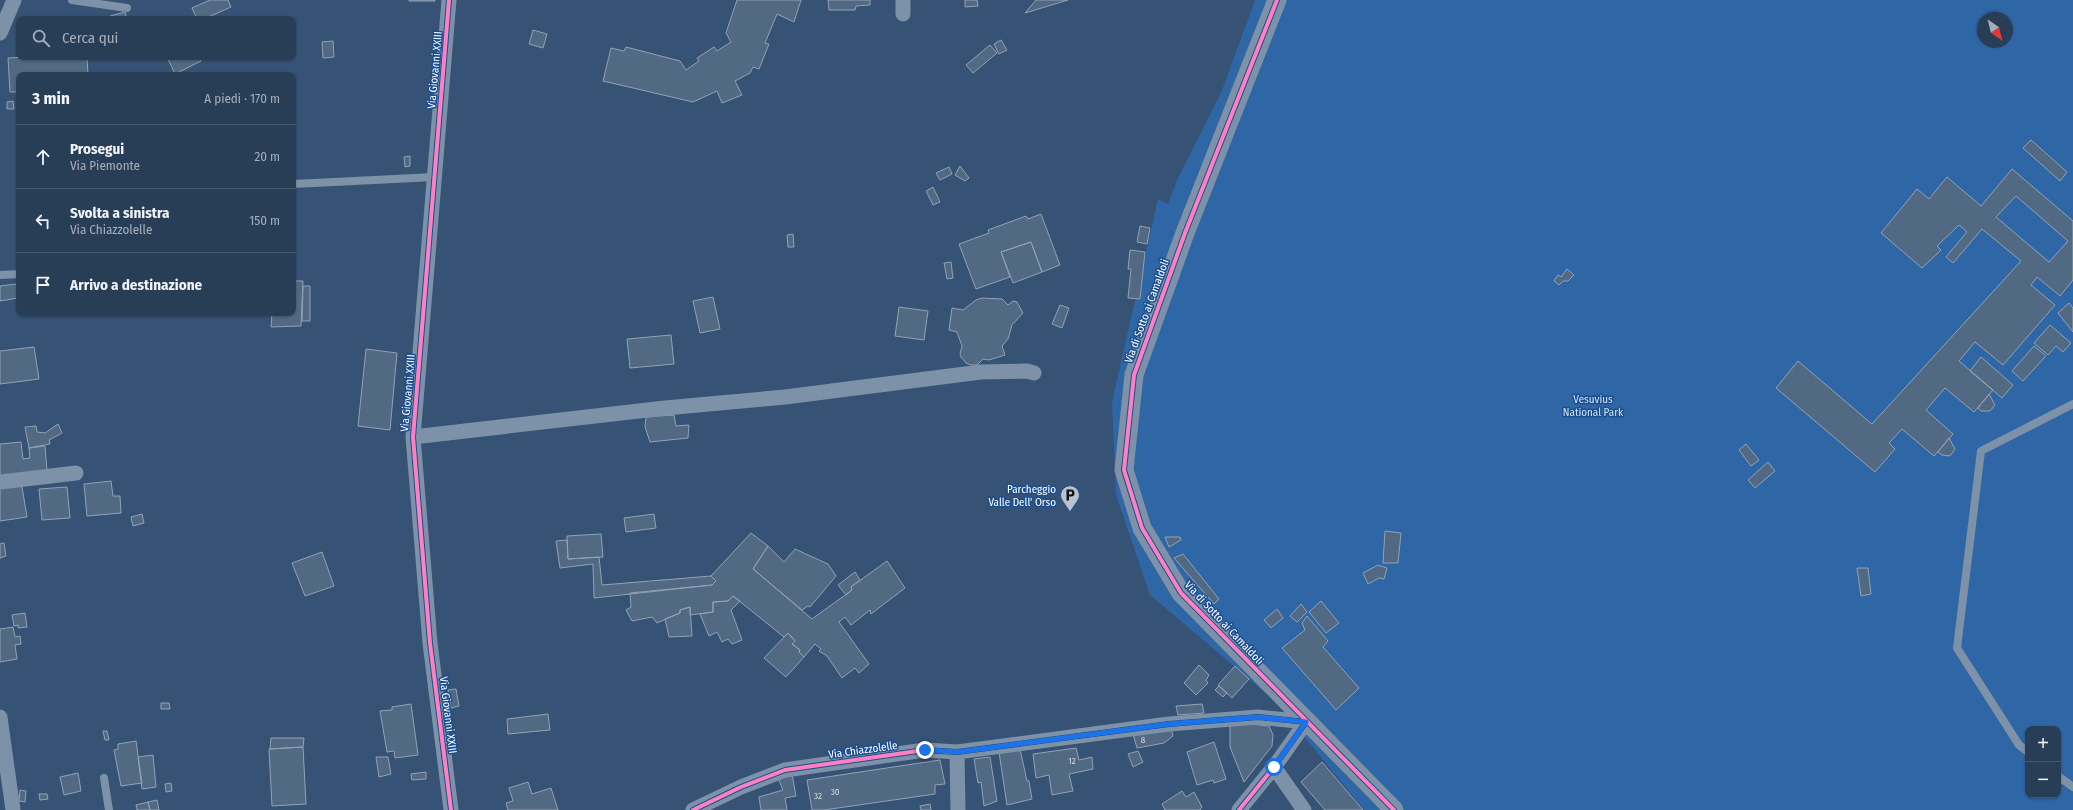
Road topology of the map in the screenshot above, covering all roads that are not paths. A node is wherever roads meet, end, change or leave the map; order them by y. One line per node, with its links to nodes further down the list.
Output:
1 (14, 0): 6 (street)
2 (72, 0): 5 (lane)
3 (449, 0): 7 (street, Via Giovanni XXIII)
4 (1277, 0): 17 (street, Via di Sotto ai Camaldoli)
5 (127, 8)
6 (0, 33)
7 (435, 177): 8 (lane); 13 (street, Via Giovanni XXIII)
8 (296, 184)
9 (16, 274): 10 (lane)
10 (0, 275)
11 (1034, 373): 13 (street)
12 (2073, 404): 18 (lane)
13 (413, 437): 26 (street, Via Giovanni XXIII)
14 (76, 473): 15 (street)
15 (0, 482)
16 (0, 717): 24 (street)
17 (1306, 722): 19 (street, Via Chiazzolelle); 20 (street); 31 (street, Via di Sotto ai Camaldoli)
18 (2025, 750)
19 (958, 752): 27 (street, Via Chiazzolelle); 28 (street)
20 (1274, 767): 29 (street); 30 (street)
21 (104, 778): 25 (lane)
22 (2061, 778): 23 (lane)
23 (2073, 787)
24 (13, 810)
25 (109, 810)
26 (451, 810)
27 (693, 810)
28 (958, 810)
29 (1239, 810)
30 (1304, 810)
31 (1394, 810)

